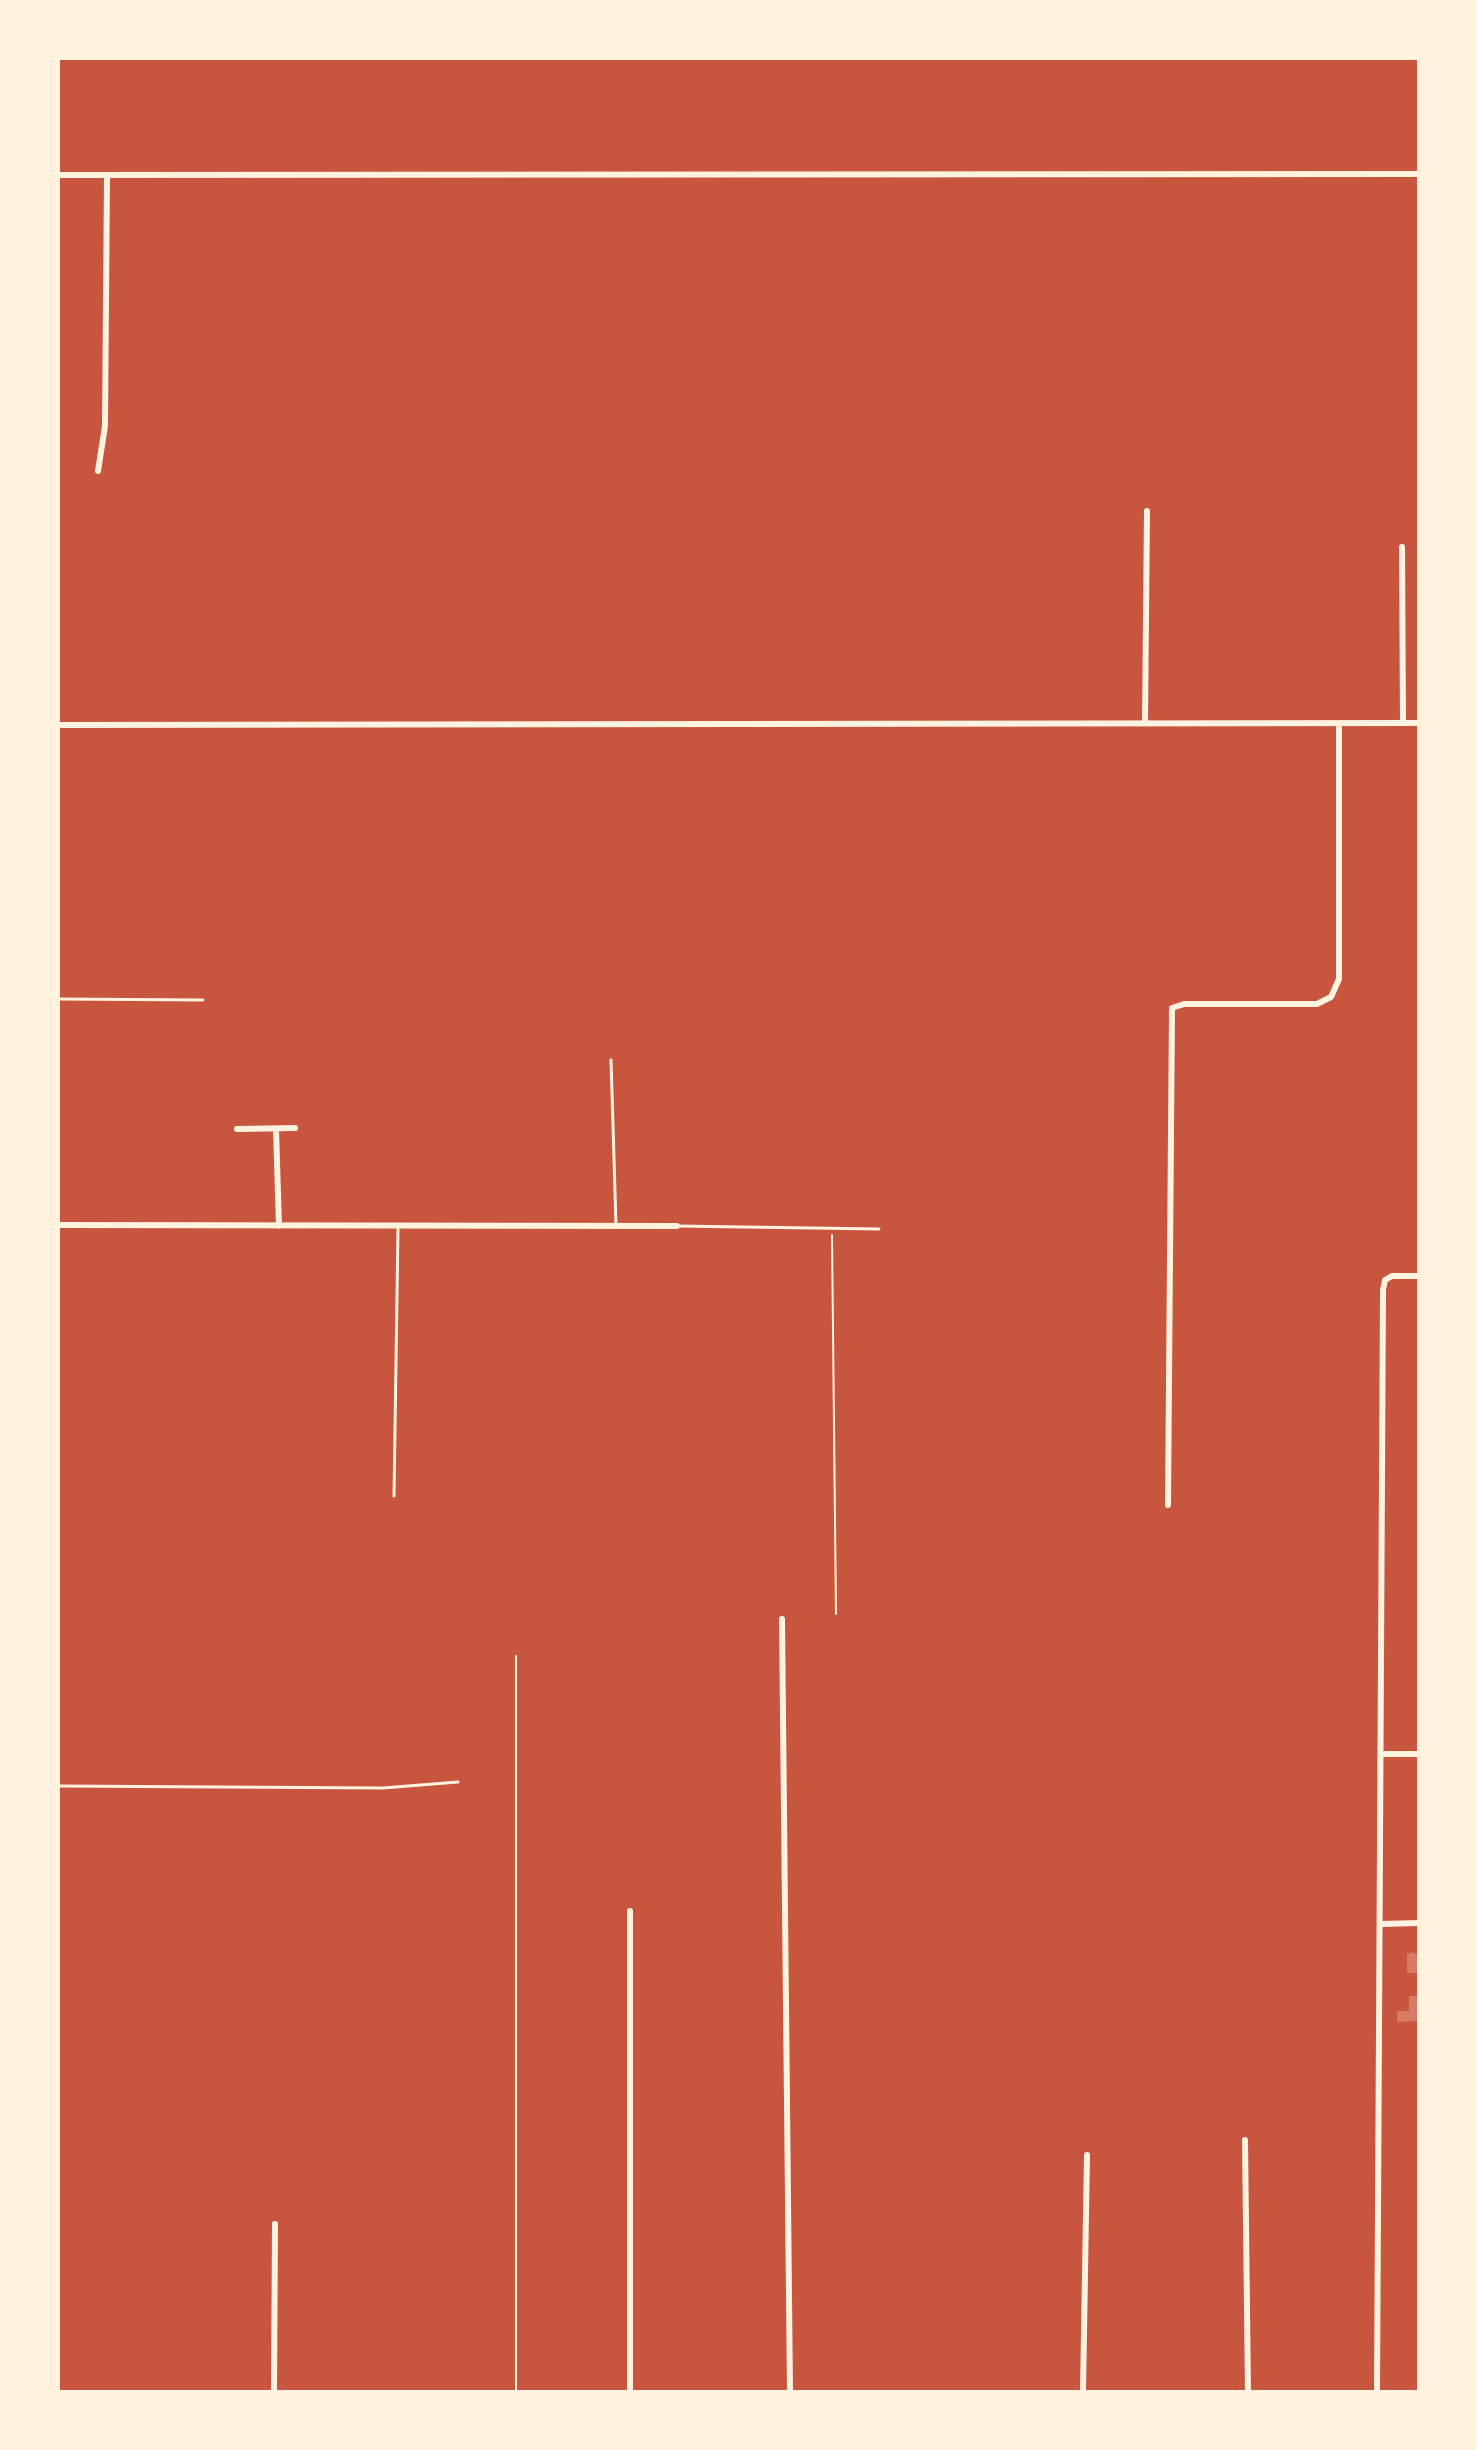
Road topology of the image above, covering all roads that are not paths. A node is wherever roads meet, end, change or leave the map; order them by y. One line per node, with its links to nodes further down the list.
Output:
1 (1419, 174): 3 (street)
2 (58, 175): 3 (street)
3 (107, 175): 4 (street)
4 (98, 471)
5 (1147, 511): 7 (street)
6 (1402, 547): 8 (street)
7 (1145, 723): 10 (street); 11 (street)
8 (1403, 723): 9 (street); 10 (street)
9 (1419, 723)
10 (1339, 724): 26 (street)
11 (58, 725)
12 (58, 999): 13 (lane)
13 (203, 1000)
14 (611, 1060): 20 (lane)
15 (295, 1128): 17 (street)
16 (237, 1129): 17 (street)
17 (276, 1129): 21 (street)
18 (58, 1225): 21 (street)
19 (399, 1225): 20 (street); 21 (street); 25 (lane)
20 (616, 1225): 22 (street)
21 (279, 1226)
22 (677, 1226): 23 (lane)
23 (879, 1229)
24 (1419, 1276): 28 (street)
25 (394, 1496)
26 (1168, 1505)
27 (782, 1619): 40 (street)
28 (1381, 1754): 29 (street); 34 (street)
29 (1419, 1754)
30 (458, 1782): 31 (lane)
31 (58, 1786)
32 (630, 1911): 39 (street)
33 (1419, 1923): 34 (street)
34 (1380, 1924): 43 (street)
35 (1245, 2140): 42 (street)
36 (1087, 2155): 41 (street)
37 (275, 2224): 38 (street)
38 (274, 2392)
39 (630, 2392)
40 (790, 2392)
41 (1083, 2392)
42 (1248, 2392)
43 (1377, 2392)

